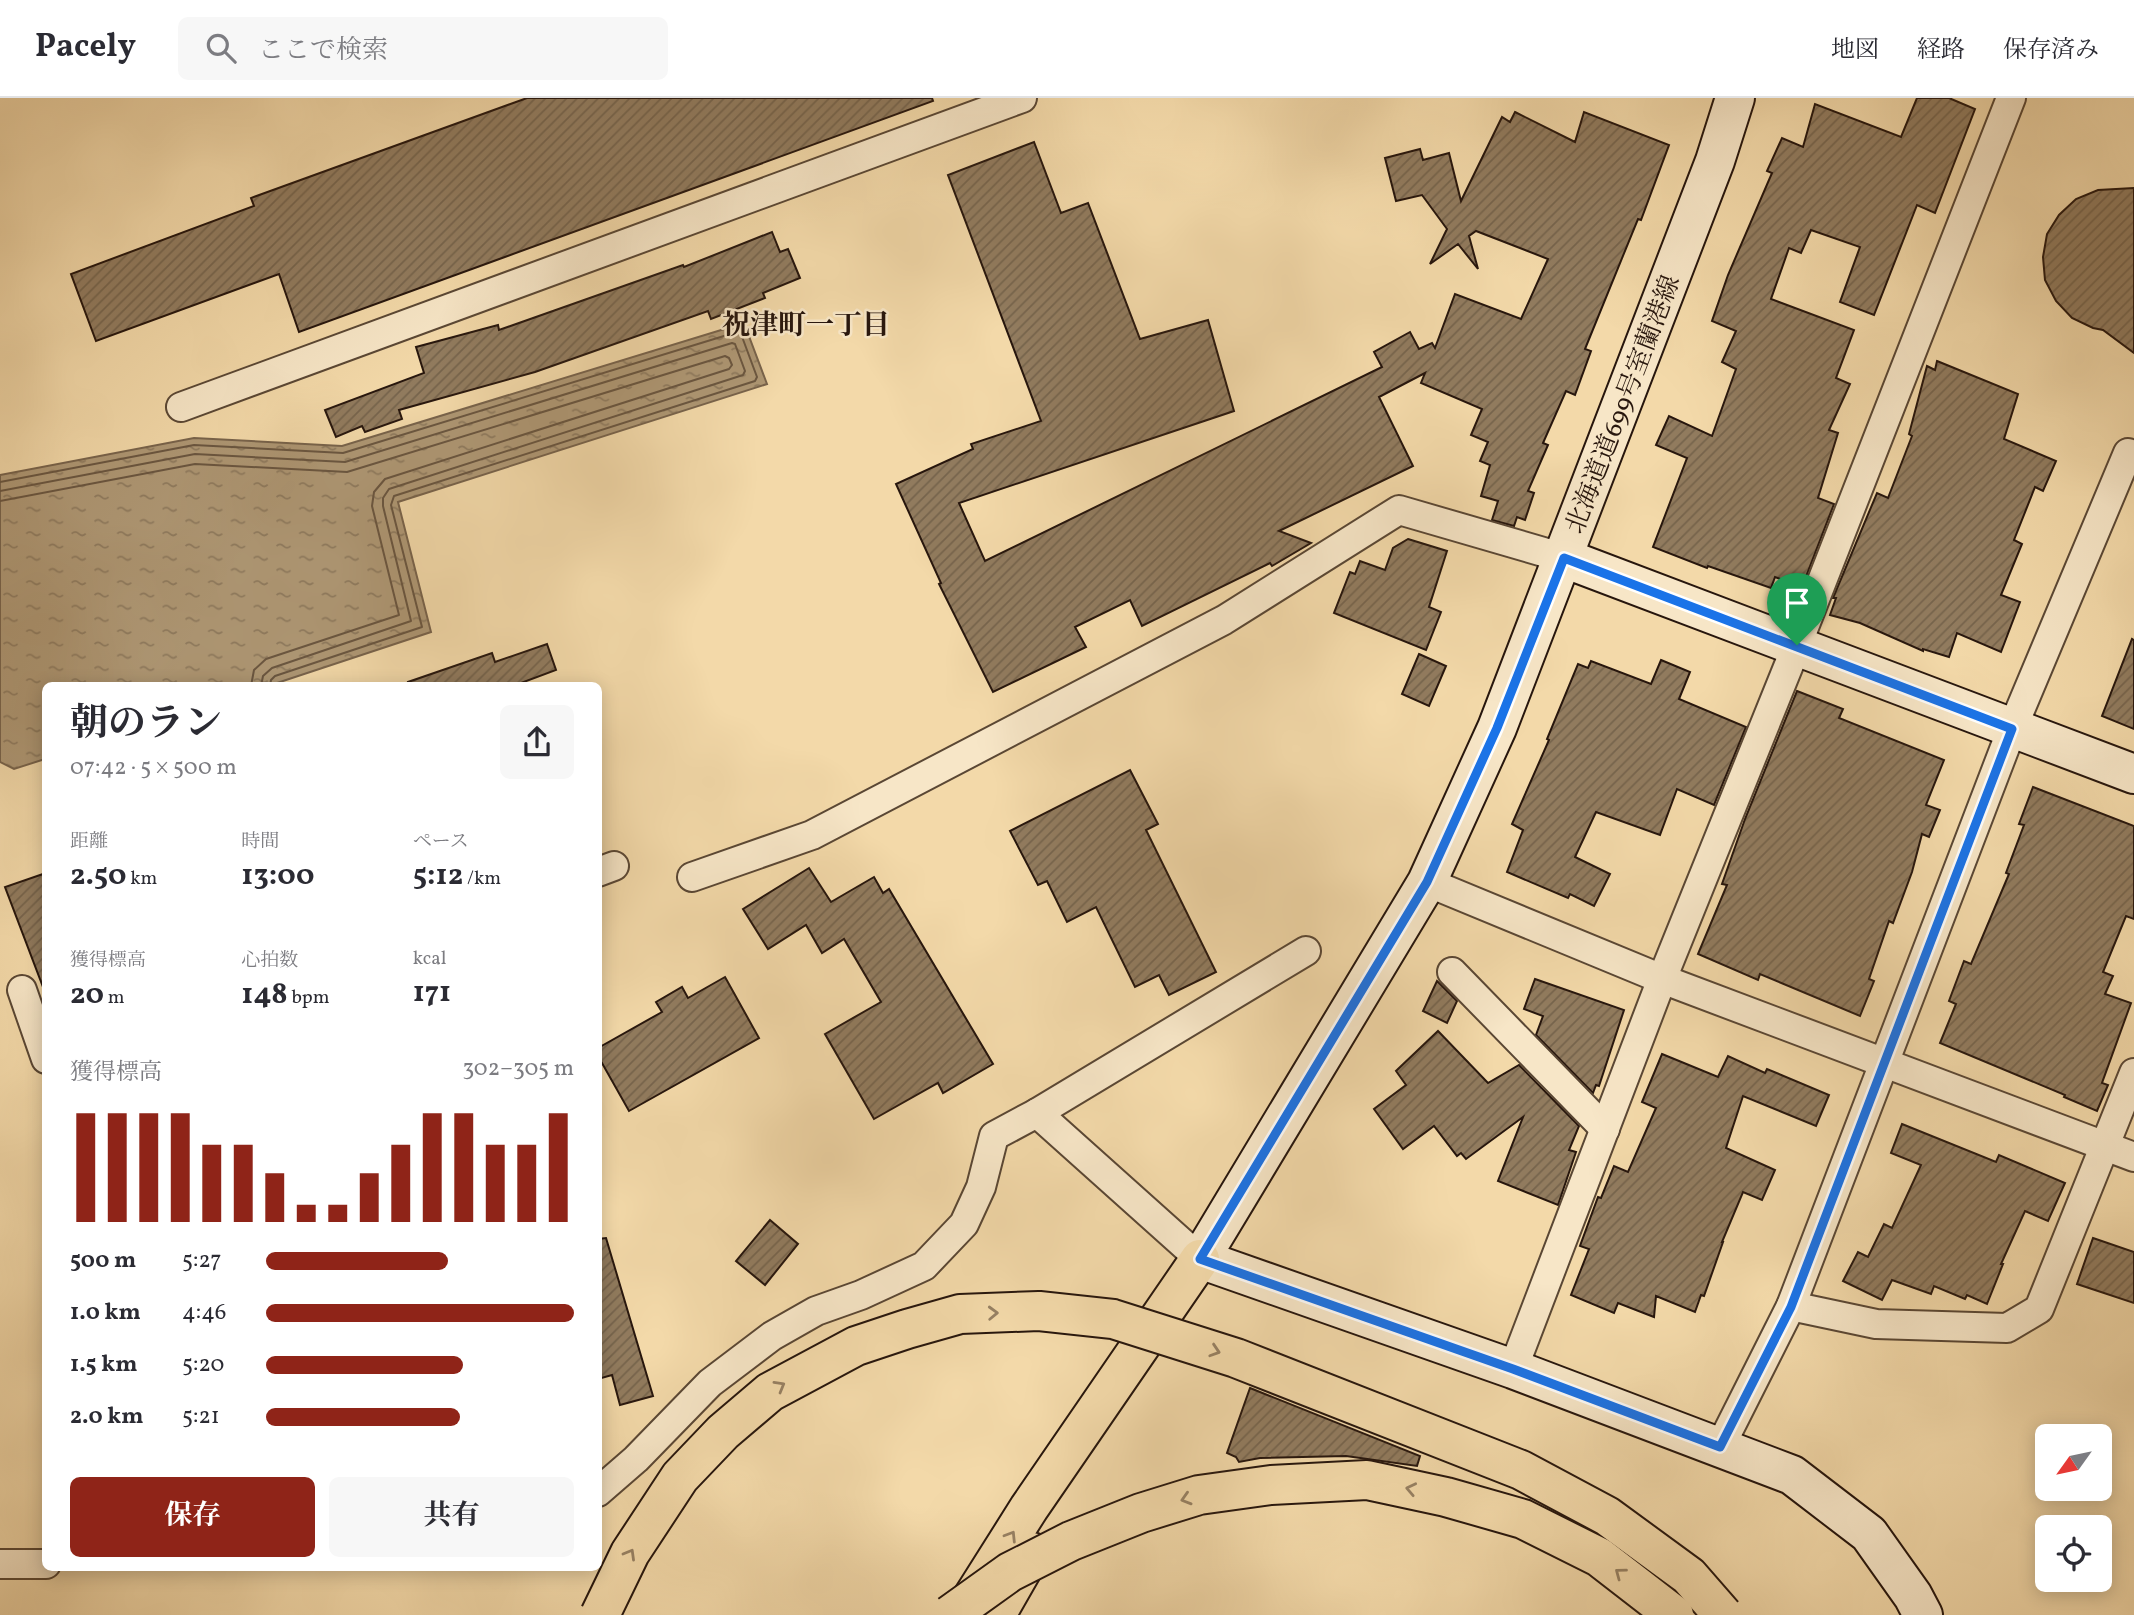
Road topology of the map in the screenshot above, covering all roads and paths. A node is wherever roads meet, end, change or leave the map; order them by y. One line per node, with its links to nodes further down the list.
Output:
1 (1022, 98): 4 (street)
2 (1735, 98): 6 (main road, 北海道道699号室蘭港線)
3 (2011, 98): 7 (street)
4 (181, 407)
5 (2134, 455): 8 (street)
6 (1564, 558): 7 (main road); 10 (street); 11 (main road, 北海道道699号室蘭港線)
7 (1797, 645): 8 (main road); 14 (street)
8 (2012, 729): 9 (main road); 17 (street)
9 (2134, 774)
10 (692, 877)
11 (1427, 882): 14 (street); 23 (main road, 北海道道699号室蘭港線)
12 (1306, 951): 19 (street)
13 (1452, 972): 20 (street)
14 (1662, 979): 17 (street); 20 (street)
15 (22, 990): 16 (street)
16 (42, 1048)
17 (1883, 1062): 21 (street); 24 (street)
18 (2134, 1073): 21 (street)
19 (1037, 1113): 23 (street); 27 (street)
20 (1605, 1129): 25 (street)
21 (2105, 1148): 22 (street); 24 (street)
22 (2134, 1157)
23 (1200, 1259): 25 (main road); 32 (highway, one-way to 23); 33 (highway)
24 (1791, 1307): 26 (street)
25 (1513, 1369): 26 (main road)
26 (1720, 1447): 36 (main road)
27 (602, 1489)
28 (0, 1564): 29 (street)
29 (42, 1564)
30 (600, 1615): 35 (highway, one-way to 35, bridge)
31 (950, 1615): 34 (highway, one-way to 31, bridge)
32 (962, 1615)
33 (996, 1615)
34 (1674, 1615)
35 (1723, 1615)
36 (1923, 1615)

